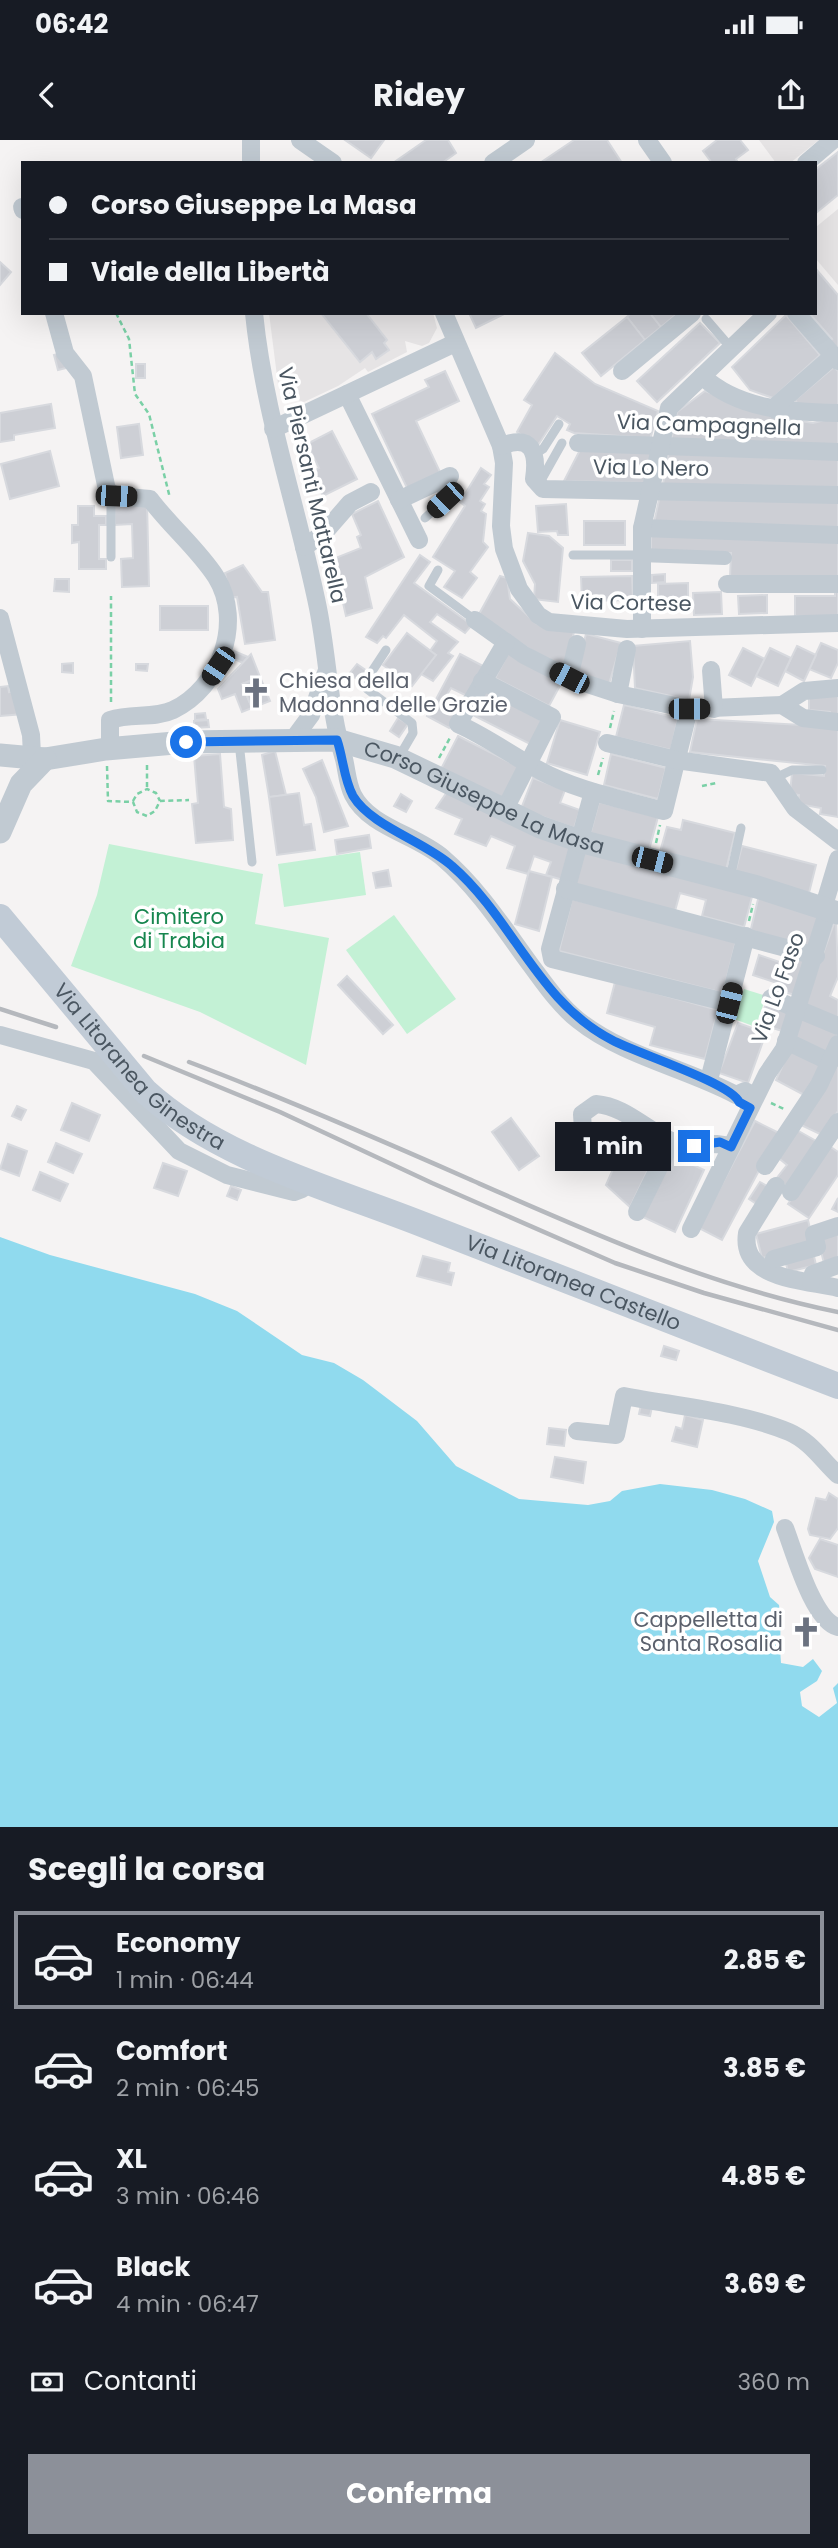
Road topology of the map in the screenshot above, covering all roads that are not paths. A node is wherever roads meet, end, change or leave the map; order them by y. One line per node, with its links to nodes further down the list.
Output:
1 (251, 140): 5 (street)
2 (300, 140): 6 (street)
3 (526, 140): 7 (street)
4 (833, 140): 8 (street)
5 (251, 161)
6 (330, 161)
7 (496, 161)
8 (808, 161)
9 (55, 315): 34 (street)
10 (254, 315): 24 (street, Via Piersanti Mattarella)
11 (445, 315): 15 (street, Via Cortese)
12 (766, 315): 16 (street)
13 (798, 315): 17 (street)
14 (699, 316): 16 (lane); 18 (street)
15 (455, 343): 20 (street); 26 (street, Via Cortese)
16 (731, 348): 19 (street)
17 (835, 359): 21 (street)
18 (622, 371)
19 (702, 376): 21 (street); 27 (street)
20 (347, 394): 24 (street); 36 (street)
21 (776, 410): 22 (street)
22 (838, 413)
23 (559, 424): 29 (lane)
24 (273, 429): 41 (street, Via Piersanti Mattarella)
25 (570, 443): 27 (street, Via Campagnella); 31 (lane)
26 (501, 446): 29 (street); 52 (street, Via Cortese)
27 (660, 447): 28 (street, Via Campagnella); 32 (street)
28 (838, 453)
29 (535, 454): 31 (street)
30 (444, 479): 36 (street); 37 (lane)
31 (538, 486): 32 (street, Via Lo Nero)
32 (650, 490): 35 (street, Via Lo Nero); 38 (street)
33 (371, 492): 41 (street)
34 (111, 494): 44 (lane); 71 (street)
35 (838, 495)
36 (399, 500): 40 (street)
37 (425, 518)
38 (642, 528): 39 (street); 43 (street)
39 (838, 535)
40 (419, 540)
41 (304, 547): 57 (street, Via Piersanti Mattarella)
42 (573, 555): 43 (lane)
43 (640, 555): 45 (street); 52 (street)
44 (111, 557)
45 (725, 558)
46 (438, 570): 50 (lane)
47 (727, 584): 48 (street)
48 (838, 584)
49 (0, 618): 73 (street)
50 (475, 620): 53 (street)
51 (838, 623): 52 (street, Via Cortese)
52 (642, 629)
53 (506, 642): 59 (street); 60 (street)
54 (577, 643): 59 (street)
55 (627, 649): 62 (street)
56 (386, 650): 74 (lane)
57 (329, 667): 67 (street); 69 (street, Via Piersanti Mattarella)
58 (711, 670): 65 (street)
59 (569, 678): 62 (street)
60 (482, 681): 76 (street); 76 (street)
61 (838, 688): 63 (street)
62 (618, 694): 64 (street)
63 (782, 705): 65 (street); 66 (street)
64 (689, 709): 65 (street); 75 (street)
65 (714, 709)
66 (838, 722)
67 (294, 738): 68 (street, Corso Giuseppe La Masa); 69 (street, Corso Giuseppe La Masa)
68 (239, 740): 71 (street, Corso Giuseppe La Masa); 86 (lane)
69 (337, 740): 74 (street, Corso Giuseppe La Masa); 102 (street, Via Piersanti Mattarella)
70 (607, 743): 75 (street)
71 (108, 749): 73 (street, Corso Giuseppe La Masa)
72 (0, 755): 73 (street, Corso Giuseppe La Masa)
73 (38, 757): 82 (street)
74 (398, 759): 80 (street, Corso Giuseppe La Masa)
75 (676, 760): 78 (street); 79 (street)
76 (529, 764): 79 (street); 80 (street)
77 (822, 770): 78 (lane)
78 (775, 778): 84 (street)
79 (593, 792): 83 (street)
80 (504, 810): 83 (street, Corso Giuseppe La Masa)
81 (741, 828): 88 (lane)
82 (0, 832)
83 (580, 841): 88 (street, Corso Giuseppe La Masa); 89 (street)
84 (838, 841)
85 (838, 859): 87 (street, Via Lo Faso)
86 (252, 862)
87 (838, 868): 90 (street, Via Lo Faso)
88 (729, 880): 90 (street, Corso Giuseppe La Masa)
89 (565, 889): 92 (street); 95 (street)
90 (830, 911): 93 (street, Via Lo Faso)
91 (0, 917): 110 (main road, Via Litoranea Ginestra)
92 (746, 936): 93 (street); 95 (street)
93 (816, 956): 96 (street, Via Lo Faso)
94 (771, 998): 96 (street)
95 (729, 1003): 102 (street)
96 (798, 1008): 97 (street); 99 (street, Via Lo Faso)
97 (838, 1026)
98 (0, 1035): 110 (street)
99 (786, 1041): 101 (street); 103 (street, Via Lo Faso)
100 (838, 1044): 101 (street)
101 (830, 1062): 109 (street)
102 (709, 1080): 103 (street, Via Piersanti Mattarella)
103 (752, 1102): 108 (street, Via Lo Faso)
104 (838, 1122): 106 (street)
105 (672, 1142): 107 (street); 108 (street); 111 (street)
106 (827, 1142): 116 (street)
107 (609, 1147)
108 (731, 1147): 113 (street, Via Lo Faso)
109 (765, 1166)
110 (308, 1180): 118 (main road, Via Litoranea Castello)
111 (638, 1212)
112 (838, 1226): 114 (street)
113 (691, 1229)
114 (774, 1259)
115 (838, 1265): 116 (street)
116 (811, 1282): 117 (street)
117 (838, 1287)
118 (838, 1386)
119 (577, 1431): 120 (street)
120 (838, 1475)
121 (785, 1528): 122 (street)
122 (838, 1627)

